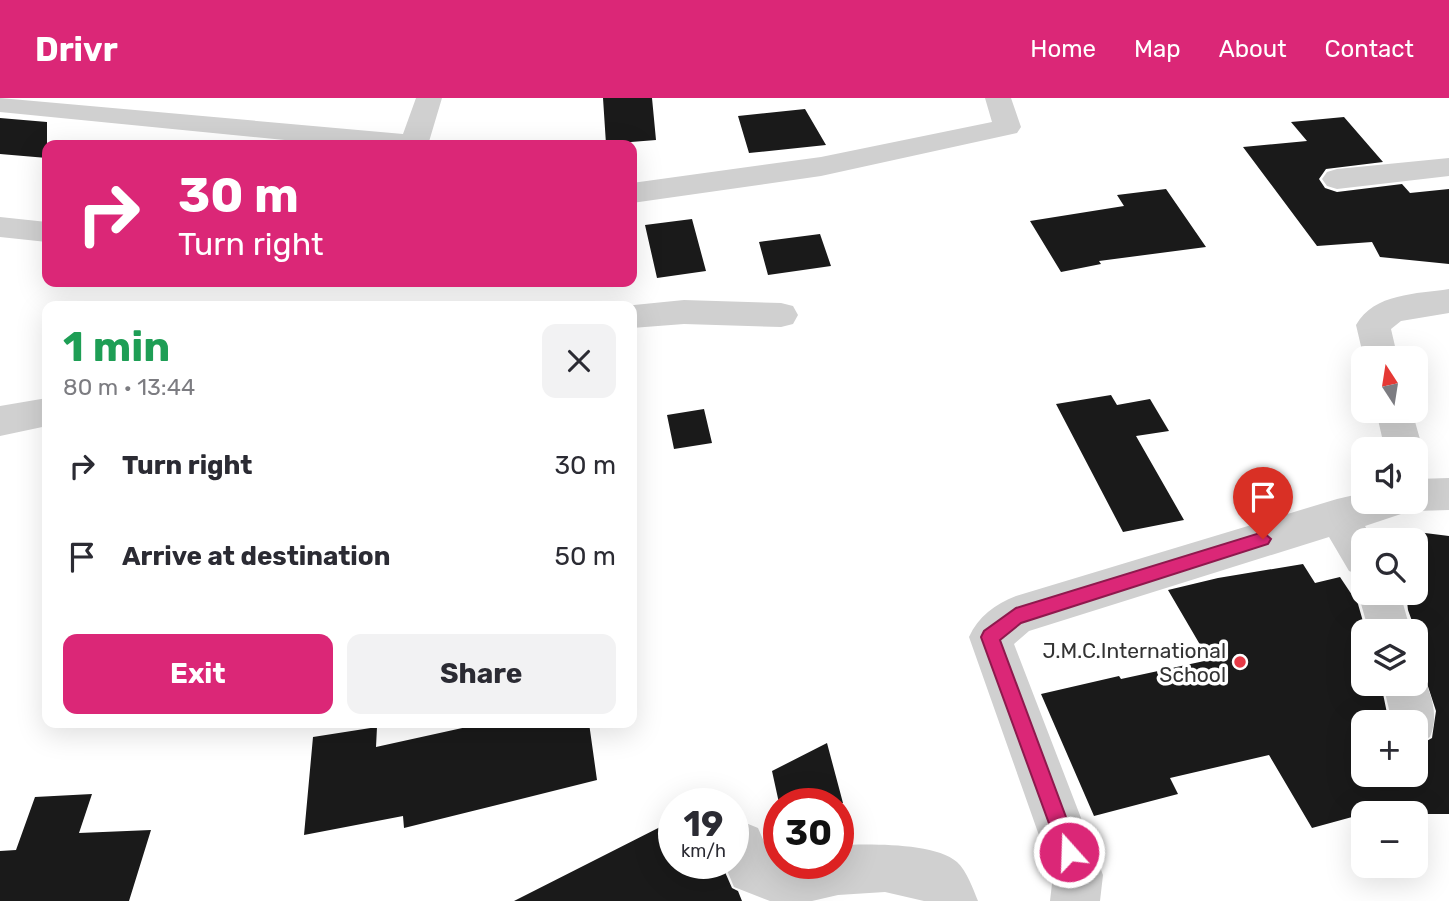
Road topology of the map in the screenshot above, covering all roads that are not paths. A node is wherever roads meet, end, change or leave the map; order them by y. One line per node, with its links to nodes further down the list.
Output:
1 (429, 98): 5 (street)
2 (998, 98): 8 (street)
3 (0, 104): 4 (street)
4 (373, 140)
5 (415, 140)
6 (1449, 167): 7 (street)
7 (1337, 179)
8 (637, 192)
9 (0, 227): 10 (street)
10 (42, 231)
11 (1449, 302): 14 (street)
12 (780, 315): 13 (street)
13 (637, 316)
14 (1378, 346)
15 (42, 413): 16 (street)
16 (0, 421)
17 (1449, 494): 18 (street)
18 (1428, 495)
19 (1351, 512): 20 (street)
20 (1337, 516): 21 (street); 24 (street)
21 (1351, 539)
22 (749, 865): 23 (street)
23 (953, 901)
24 (1074, 901)

